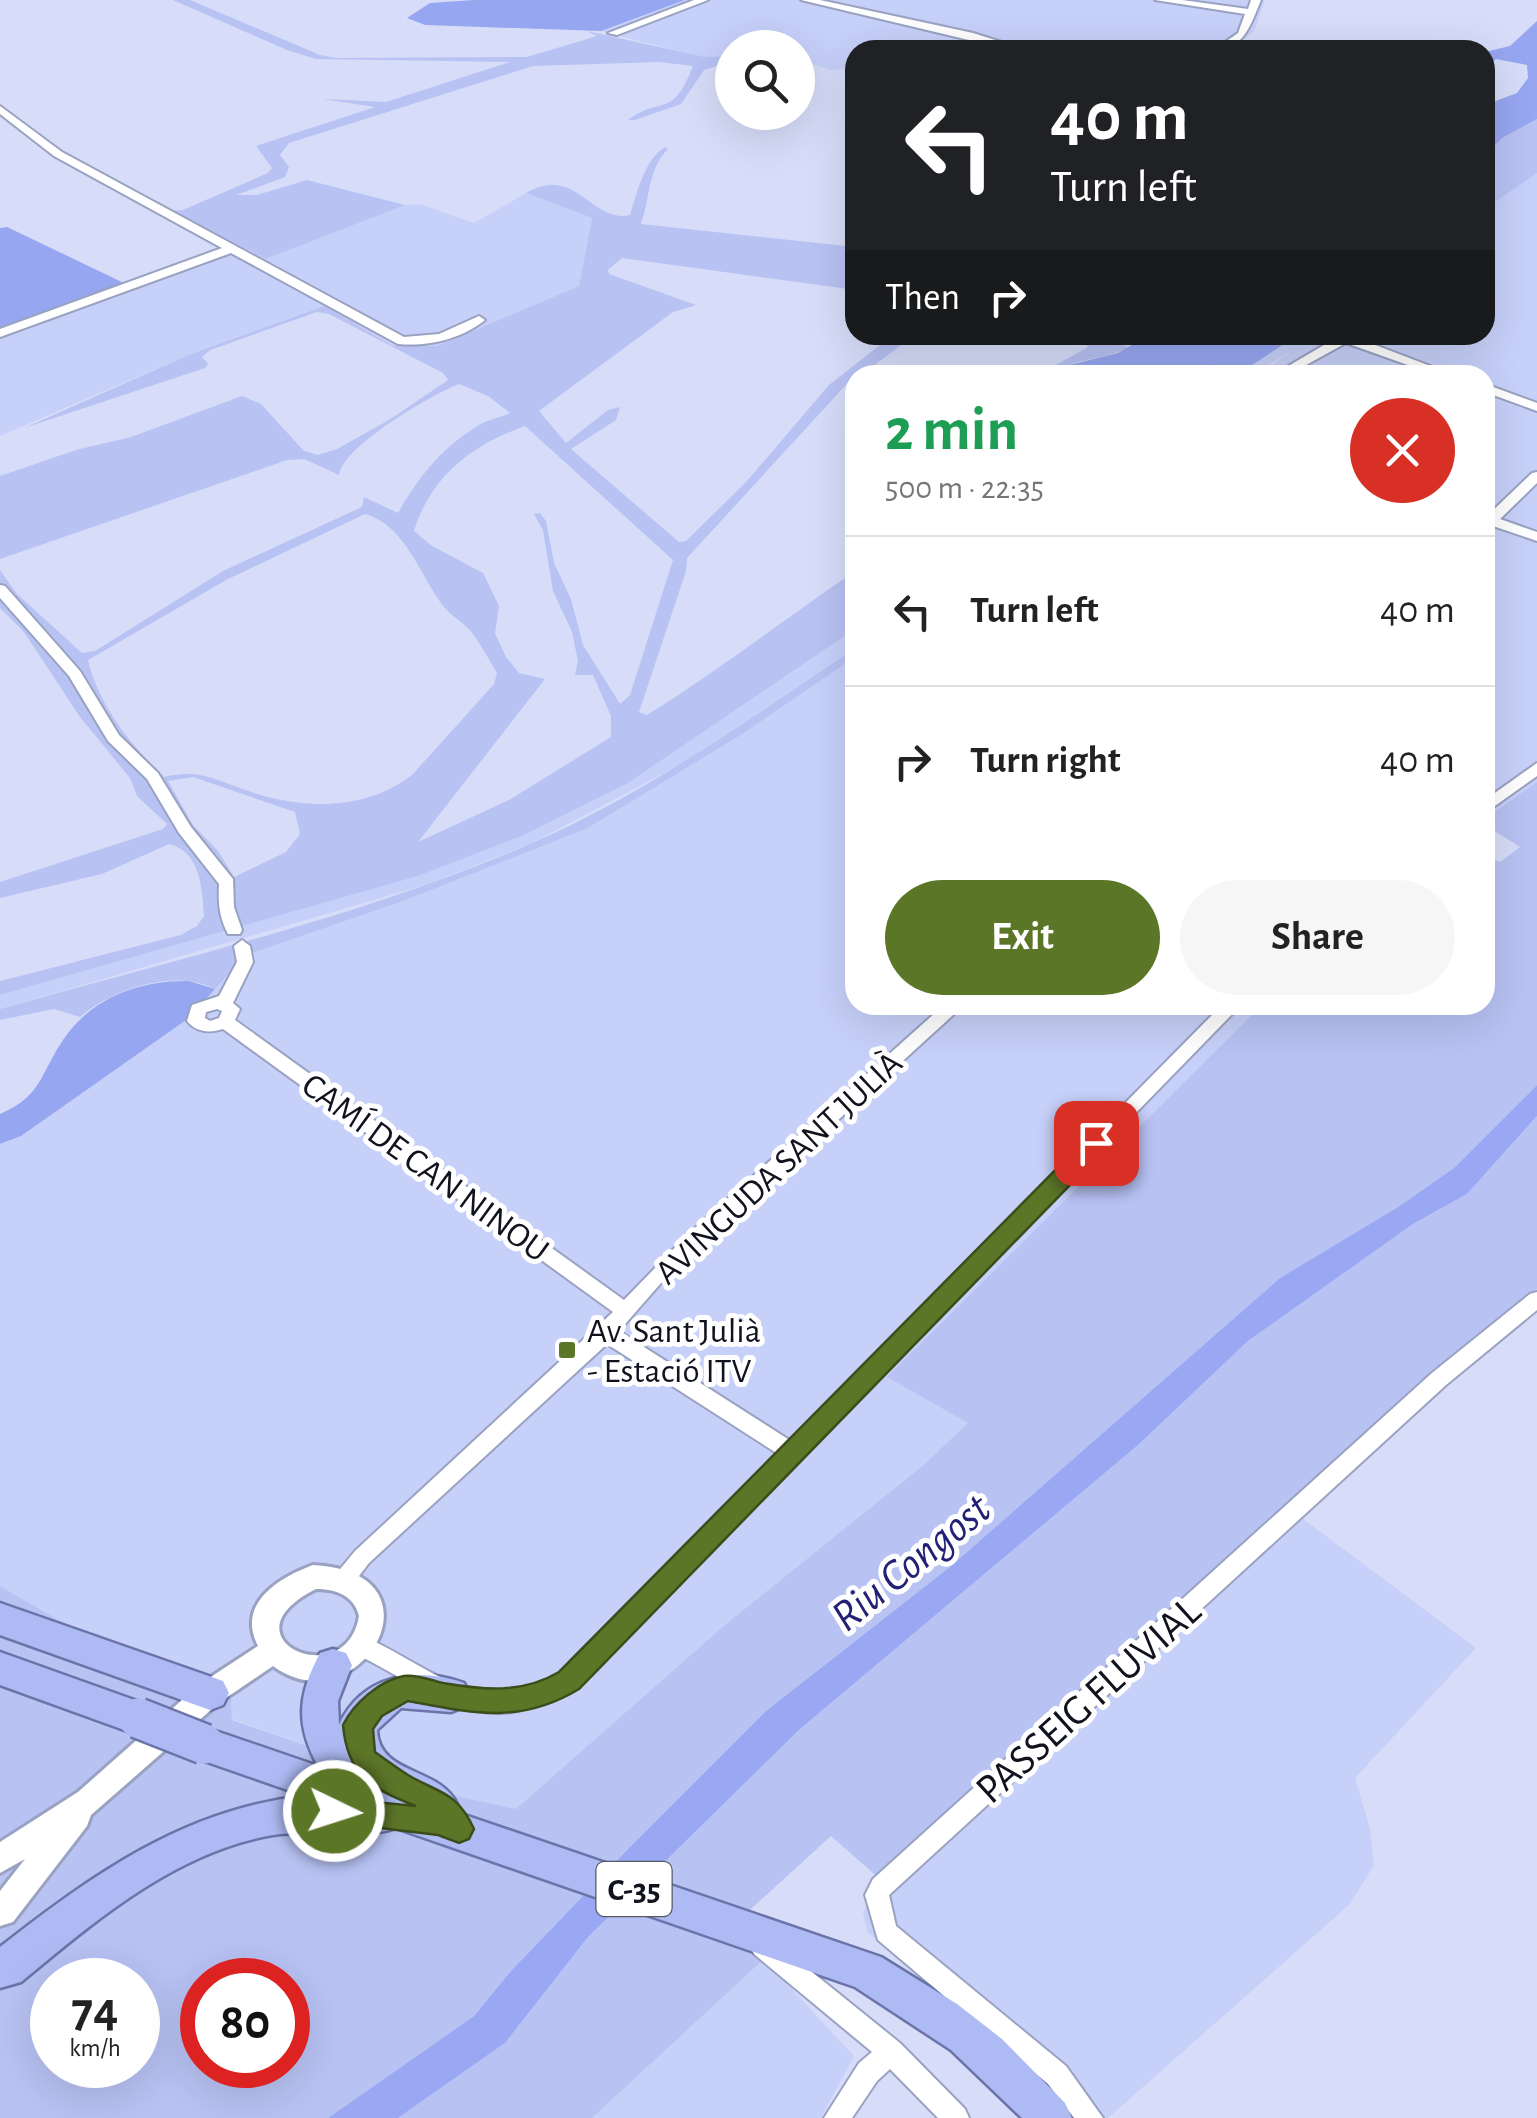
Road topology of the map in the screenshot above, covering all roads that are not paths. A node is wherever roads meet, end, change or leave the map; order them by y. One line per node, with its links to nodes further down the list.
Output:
1 (703, 0): 6 (street)
2 (806, 0): 7 (street)
3 (1160, 0): 5 (street)
4 (1256, 0): 5 (street)
5 (1251, 12): 8 (street)
6 (613, 34)
7 (987, 40)
8 (1235, 40)
9 (0, 109): 10 (street)
10 (230, 248): 11 (street); 12 (street)
11 (479, 320)
12 (0, 333)
13 (1333, 345): 15 (street)
14 (1364, 345): 16 (street)
15 (1297, 365)
16 (1420, 365)
17 (1495, 392): 18 (street)
18 (1537, 407)
19 (1537, 476): 20 (street)
20 (1495, 517)
21 (1495, 526): 22 (street)
22 (1537, 537)
23 (0, 589): 29 (street, CAMÍ DE CAN NINOU)
24 (1537, 768): 25 (street)
25 (1495, 800)
26 (944, 1015): 29 (street, AVINGUDA SANT JULIÀ)
27 (1222, 1015): 31 (street)
28 (1537, 1299): 52 (street, PASSEIG FLUVIAL)
29 (627, 1312): 30 (street, AVINGUDA SANT JULIÀ)
30 (606, 1333): 31 (street); 32 (street, AVINGUDA SANT JULIÀ)
31 (792, 1452): 38 (street)
32 (343, 1579): 34 (street); 35 (street)
33 (0, 1619): 37 (highway)
34 (272, 1652): 35 (street); 37 (street)
35 (347, 1655): 38 (street); 39 (highway)
36 (0, 1668): 41 (highway, C-35, bridge)
37 (210, 1693): 40 (street)
38 (451, 1695): 39 (highway)
39 (401, 1787): 41 (highway)
40 (88, 1802): 42 (street); 44 (street)
41 (448, 1825): 43 (highway); 51 (highway, C-35)
42 (0, 1859)
43 (110, 1889): 46 (highway); 47 (highway)
44 (1, 1918)
45 (760, 1946): 48 (street)
46 (0, 1968)
47 (0, 1984)
48 (891, 2052): 49 (street); 50 (street)
49 (837, 2118)
50 (956, 2118)
51 (1050, 2118)
52 (1090, 2118)

